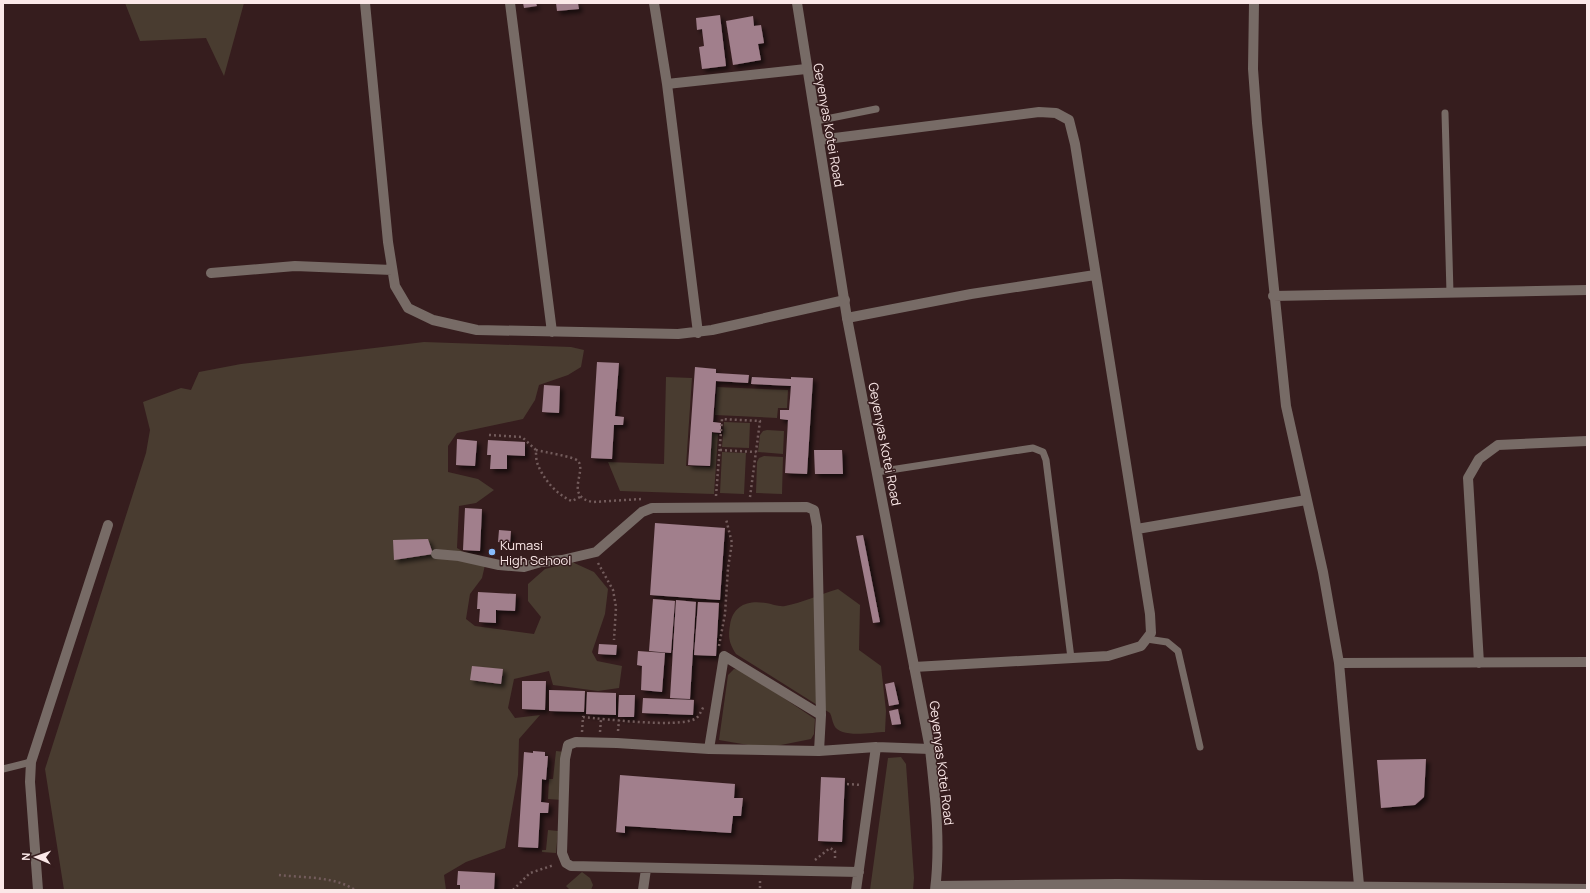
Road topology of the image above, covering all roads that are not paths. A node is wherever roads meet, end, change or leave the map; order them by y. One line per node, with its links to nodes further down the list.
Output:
1 (365, 3): 12 (street)
2 (510, 3): 20 (street)
3 (654, 3): 7 (street)
4 (797, 3): 6 (street, Geyenyas Kotei Road)
5 (1254, 3): 17 (street)
6 (806, 69): 7 (street); 10 (street, Geyenyas Kotei Road)
7 (667, 84): 21 (street)
8 (876, 109): 10 (lane)
9 (1445, 113): 16 (lane)
10 (816, 121): 11 (street, Geyenyas Kotei Road)
11 (819, 140): 14 (street); 18 (street, Geyenyas Kotei Road)
12 (392, 270): 13 (street); 20 (street)
13 (211, 274)
14 (1095, 276): 19 (street); 26 (street)
15 (1587, 290): 16 (street)
16 (1450, 293): 17 (street)
17 (1274, 296): 24 (street)
18 (845, 300): 19 (street, Geyenyas Kotei Road); 21 (street)
19 (847, 318): 23 (street, Geyenyas Kotei Road)
20 (552, 332): 21 (street)
21 (698, 332)
22 (1587, 441): 32 (street)
23 (877, 472): 29 (lane); 33 (street, Geyenyas Kotei Road)
24 (1306, 500): 26 (street); 31 (street)
25 (108, 525): 40 (street)
26 (1137, 529): 28 (street)
27 (436, 554): 34 (street)
28 (1147, 639): 29 (street); 36 (lane)
29 (1071, 658): 33 (street)
30 (1587, 662): 32 (street)
31 (1339, 663): 32 (street); 44 (street)
32 (1478, 663)
33 (914, 667): 37 (street, Geyenyas Kotei Road)
34 (821, 715): 38 (street); 39 (street)
35 (876, 747): 37 (street); 39 (street); 43 (street)
36 (1200, 747)
37 (930, 749): 47 (street, Geyenyas Kotei Road)
38 (709, 750): 39 (street); 42 (street)
39 (819, 752)
40 (31, 762): 41 (lane); 49 (street)
41 (3, 769)
42 (646, 869): 43 (street); 50 (street)
43 (859, 872): 51 (street)
44 (1359, 885): 46 (street); 48 (street)
45 (1117, 887): 46 (street); 47 (street)
46 (1188, 887)
47 (936, 888)
48 (1587, 888)
49 (38, 890)
50 (643, 890)
51 (856, 890)

